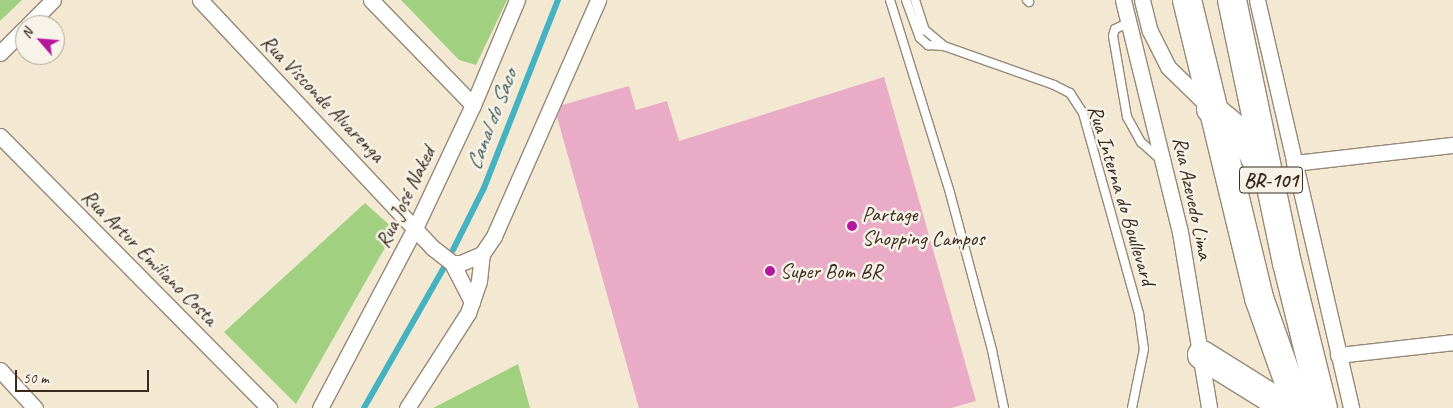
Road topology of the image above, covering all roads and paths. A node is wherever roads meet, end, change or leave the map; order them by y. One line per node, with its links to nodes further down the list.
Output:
1 (53, 0): 14 (street)
2 (200, 0): 25 (street, Rua Visconde Alvarenga)
3 (371, 0): 19 (street)
4 (517, 0): 19 (street, Rua José Naked)
5 (598, 0): 26 (street)
6 (890, 0): 38 (lane)
7 (906, 0): 17 (lane)
8 (915, 0): 17 (lane, Rua Interna do Boullevard)
9 (1123, 0): 15 (street, Rua Azevedo Lima)
10 (1142, 0): 20 (street)
11 (1187, 0): 20 (highway, BR-101)
12 (1232, 0): 28 (highway, BR-101)
13 (1257, 0): 24 (street)
14 (38, 15)
15 (1128, 23): 23 (street, Rua Azevedo Lima); 23 (lane)
16 (15, 38): 18 (street)
17 (944, 46): 39 (lane, Rua Interna do Boullevard)
18 (0, 53)
19 (473, 105): 25 (street, Rua José Naked)
20 (1211, 109): 28 (highway); 42 (highway, BR-101)
21 (0, 136): 35 (street, Rua Artur Emiliano Costa)
22 (1453, 145): 24 (street)
23 (1164, 162): 31 (street, Rua Azevedo Lima)
24 (1294, 163): 32 (street)
25 (416, 226): 27 (street, Rua Visconde Alvarenga); 36 (street, Rua José Naked)
26 (482, 254): 27 (street); 29 (street)
27 (452, 263): 29 (street)
28 (1288, 263): 43 (highway, BR-101)
29 (472, 302): 37 (street)
30 (1453, 342): 32 (street)
31 (1202, 355): 40 (street, Rua Azevedo Lima); 41 (highway)
32 (1338, 355): 44 (street)
33 (0, 370): 34 (street)
34 (35, 408)
35 (269, 408)
36 (320, 408)
37 (407, 408)
38 (1004, 408)
39 (1132, 408)
40 (1209, 408)
41 (1279, 408)
42 (1298, 408)
43 (1323, 408)
44 (1351, 408)

